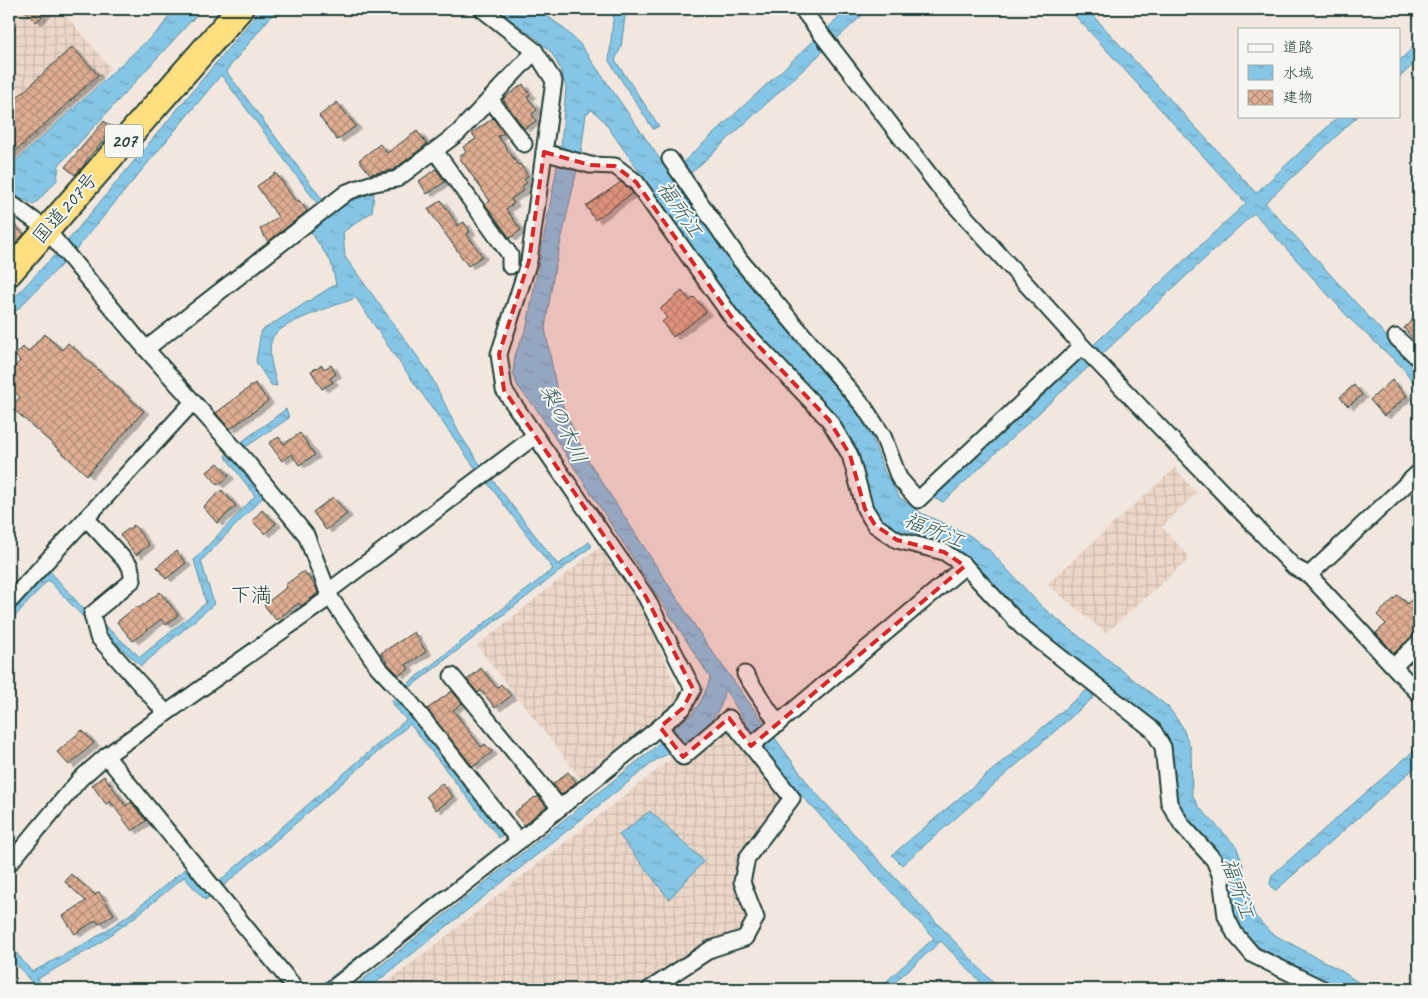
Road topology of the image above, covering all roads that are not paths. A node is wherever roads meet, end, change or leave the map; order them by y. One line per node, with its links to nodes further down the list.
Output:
1 (240, 9): 11 (highway, 国道207号 / 207)
2 (482, 9): 4 (street)
3 (802, 9): 15 (street)
4 (535, 51): 5 (street); 8 (street)
5 (490, 99): 6 (street); 7 (street)
6 (524, 144)
7 (434, 151): 12 (street); 16 (street)
8 (544, 152): 19 (street); 22 (street)
9 (670, 159): 15 (street)
10 (13, 205): 11 (street)
11 (52, 236): 13 (highway, 国道207号 / 207); 16 (street)
12 (510, 266)
13 (9, 273)
14 (1396, 337): 17 (street)
15 (1082, 346): 23 (street)
16 (146, 349): 18 (street)
17 (1419, 359)
18 (193, 402): 21 (street); 24 (street)
19 (535, 436): 24 (street); 33 (street)
20 (1419, 472): 23 (street)
21 (86, 518): 25 (street); 31 (street)
22 (964, 566): 32 (street); 42 (street)
23 (1309, 575): 27 (street)
24 (328, 593): 31 (street); 37 (street)
25 (9, 602)
26 (1419, 642): 27 (street)
27 (1394, 666): 30 (street)
28 (745, 674): 32 (street)
29 (452, 676): 36 (street)
30 (1419, 694)
31 (166, 713): 35 (street)
32 (778, 724): 34 (street)
33 (660, 727): 34 (street); 36 (street)
34 (751, 746): 39 (street)
35 (106, 756): 38 (street); 40 (street)
36 (560, 808): 37 (street)
37 (519, 841): 41 (street)
38 (9, 864)
39 (659, 987)
40 (296, 989)
41 (332, 989)
42 (1323, 989)

